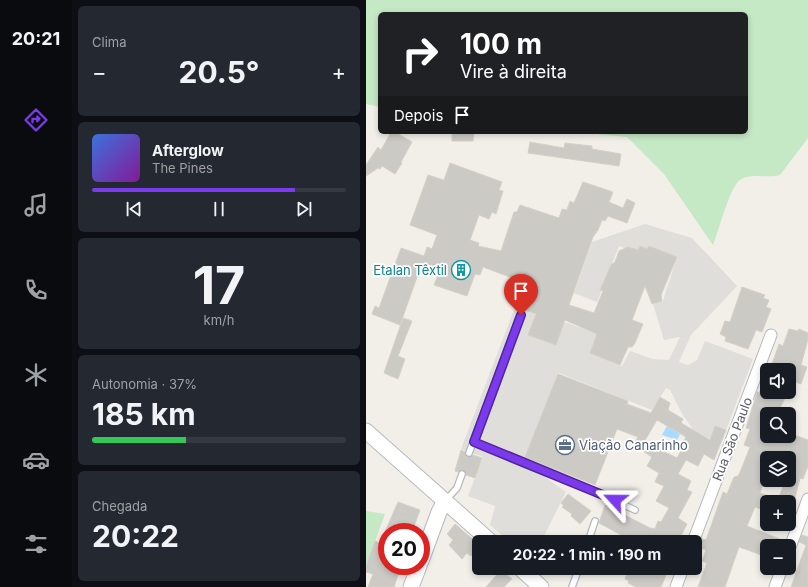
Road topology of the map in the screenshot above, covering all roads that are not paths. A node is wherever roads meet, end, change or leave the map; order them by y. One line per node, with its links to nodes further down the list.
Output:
1 (521, 315): 4 (lane)
2 (771, 336): 13 (street, Rua São Paulo)
3 (366, 431): 8 (main road)
4 (474, 442): 5 (lane); 9 (lane)
5 (470, 453)
6 (462, 474): 8 (lane)
7 (808, 499): 15 (street)
8 (445, 501): 11 (main road); 14 (main road)
9 (635, 510)
10 (596, 521): 12 (lane)
11 (483, 535)
12 (591, 535)
13 (696, 535)
14 (430, 536)
15 (793, 539)
16 (416, 575): 21 (main road)
17 (528, 575): 22 (main road)
18 (576, 575): 23 (lane)
19 (680, 575): 24 (street)
20 (779, 575): 25 (street)
21 (411, 587)
22 (541, 587)
23 (572, 587)
24 (676, 587)
25 (775, 587)

